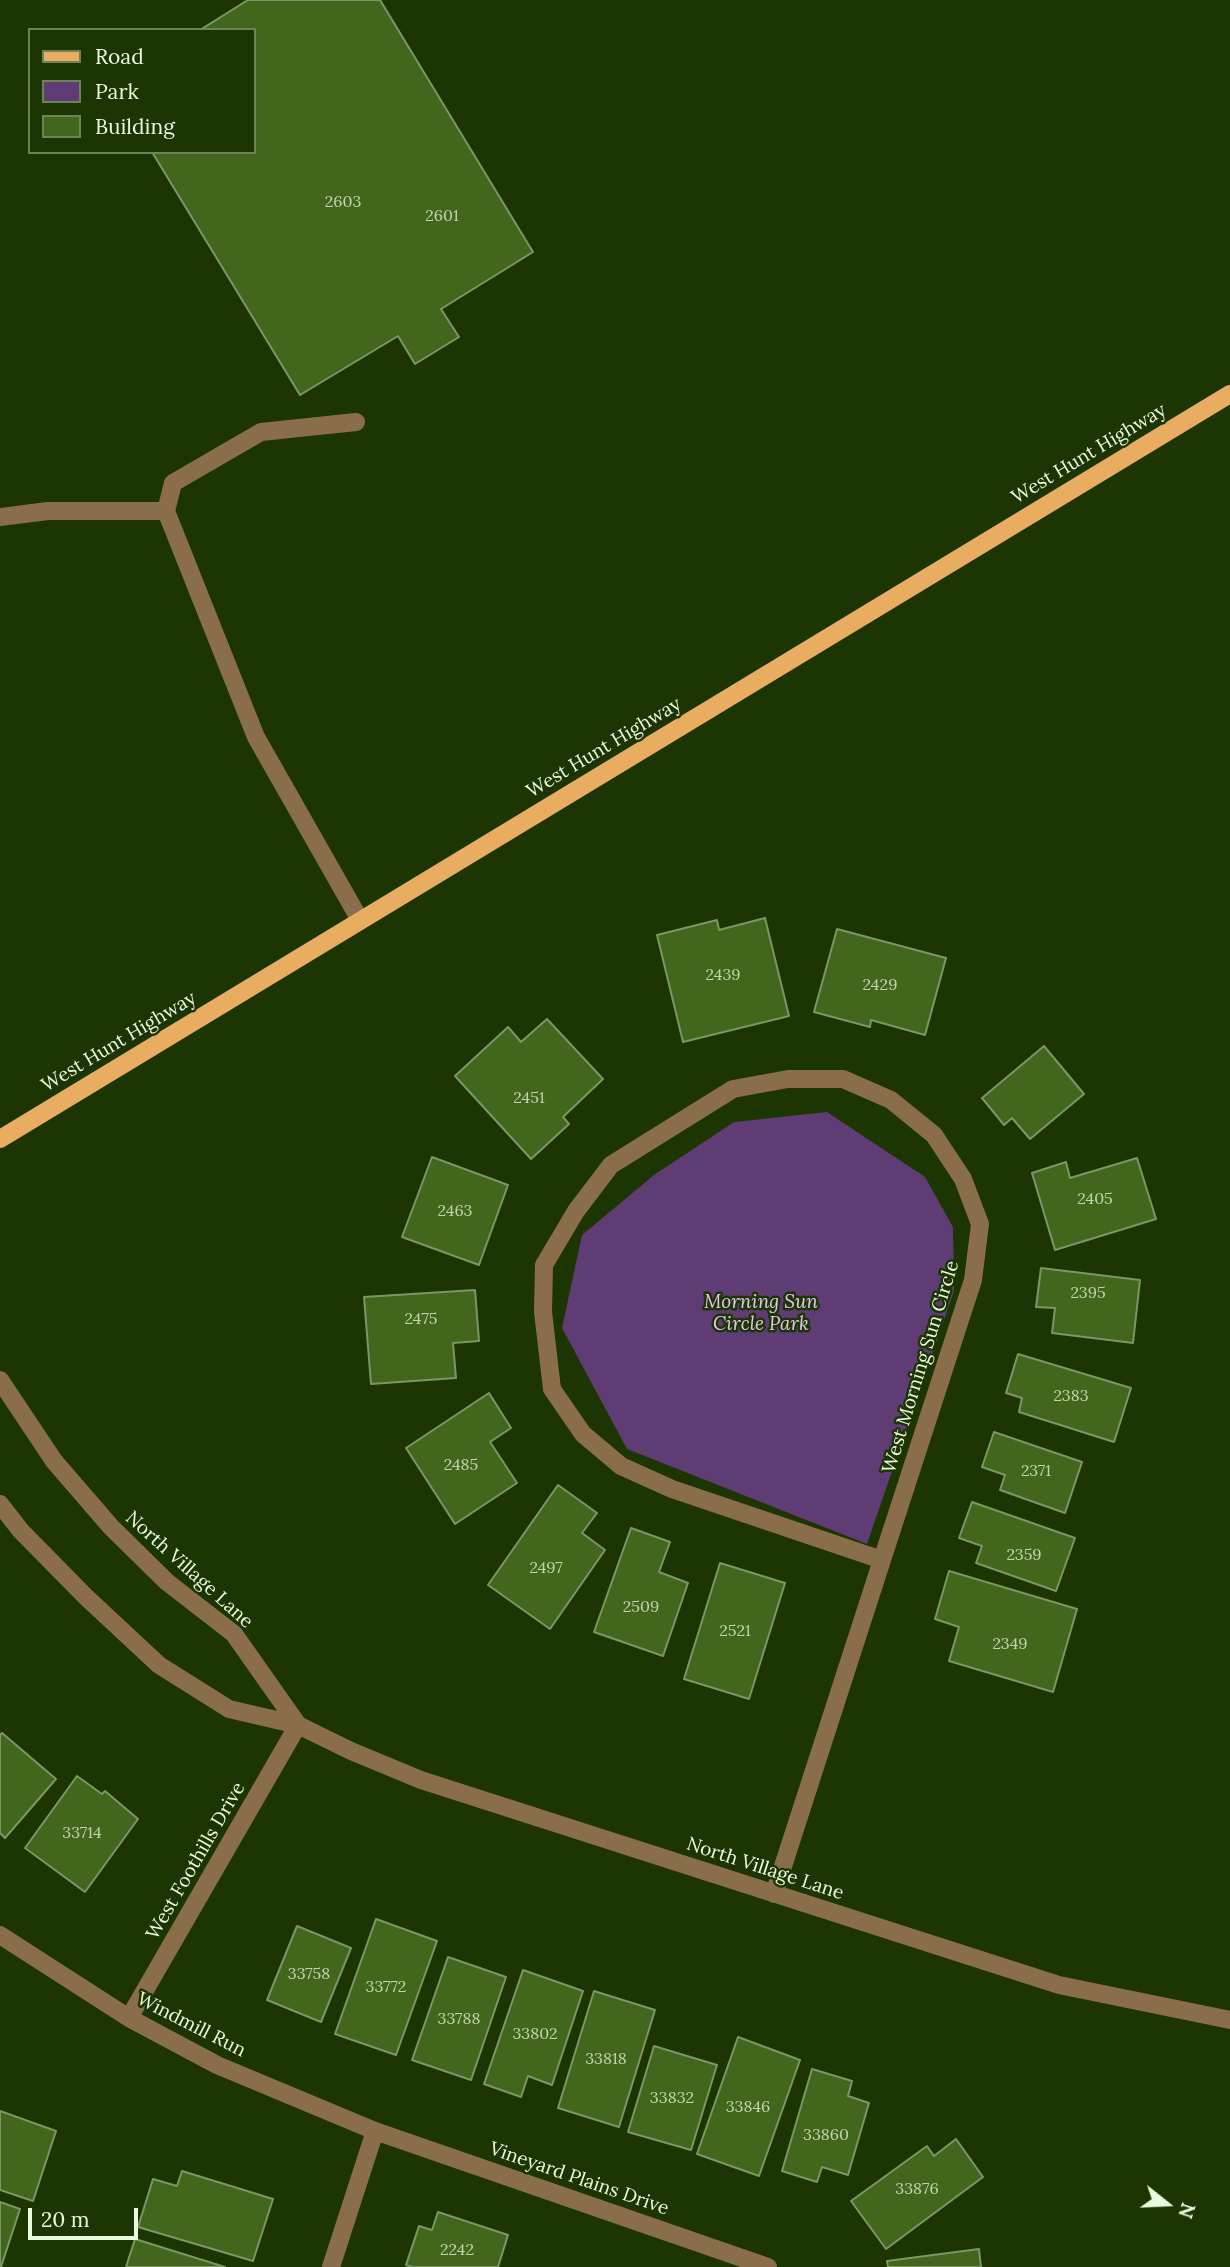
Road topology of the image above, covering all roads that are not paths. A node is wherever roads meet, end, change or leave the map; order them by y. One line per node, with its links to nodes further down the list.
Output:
1 (1230, 394): 5 (main road, West Hunt Highway)
2 (356, 422): 3 (street)
3 (166, 511): 4 (street); 5 (street)
4 (0, 517)
5 (360, 920): 6 (main road, West Hunt Highway)
6 (0, 1139)
7 (0, 1380): 10 (street, North Village Lane)
8 (0, 1504): 10 (street, North Village Lane)
9 (882, 1560): 9 (street, West Morning Sun Circle); 11 (street, West Morning Sun Circle)
10 (298, 1726): 11 (street, North Village Lane); 13 (street, West Foothills Drive)
11 (774, 1894): 14 (street, North Village Lane)
12 (0, 1935): 13 (street, Windmill Run)
13 (130, 2018): 15 (street, Windmill Run)
14 (1230, 2020)
15 (375, 2131): 16 (street); 17 (street, Vineyard Plains Drive)
16 (331, 2267)
17 (768, 2267)

